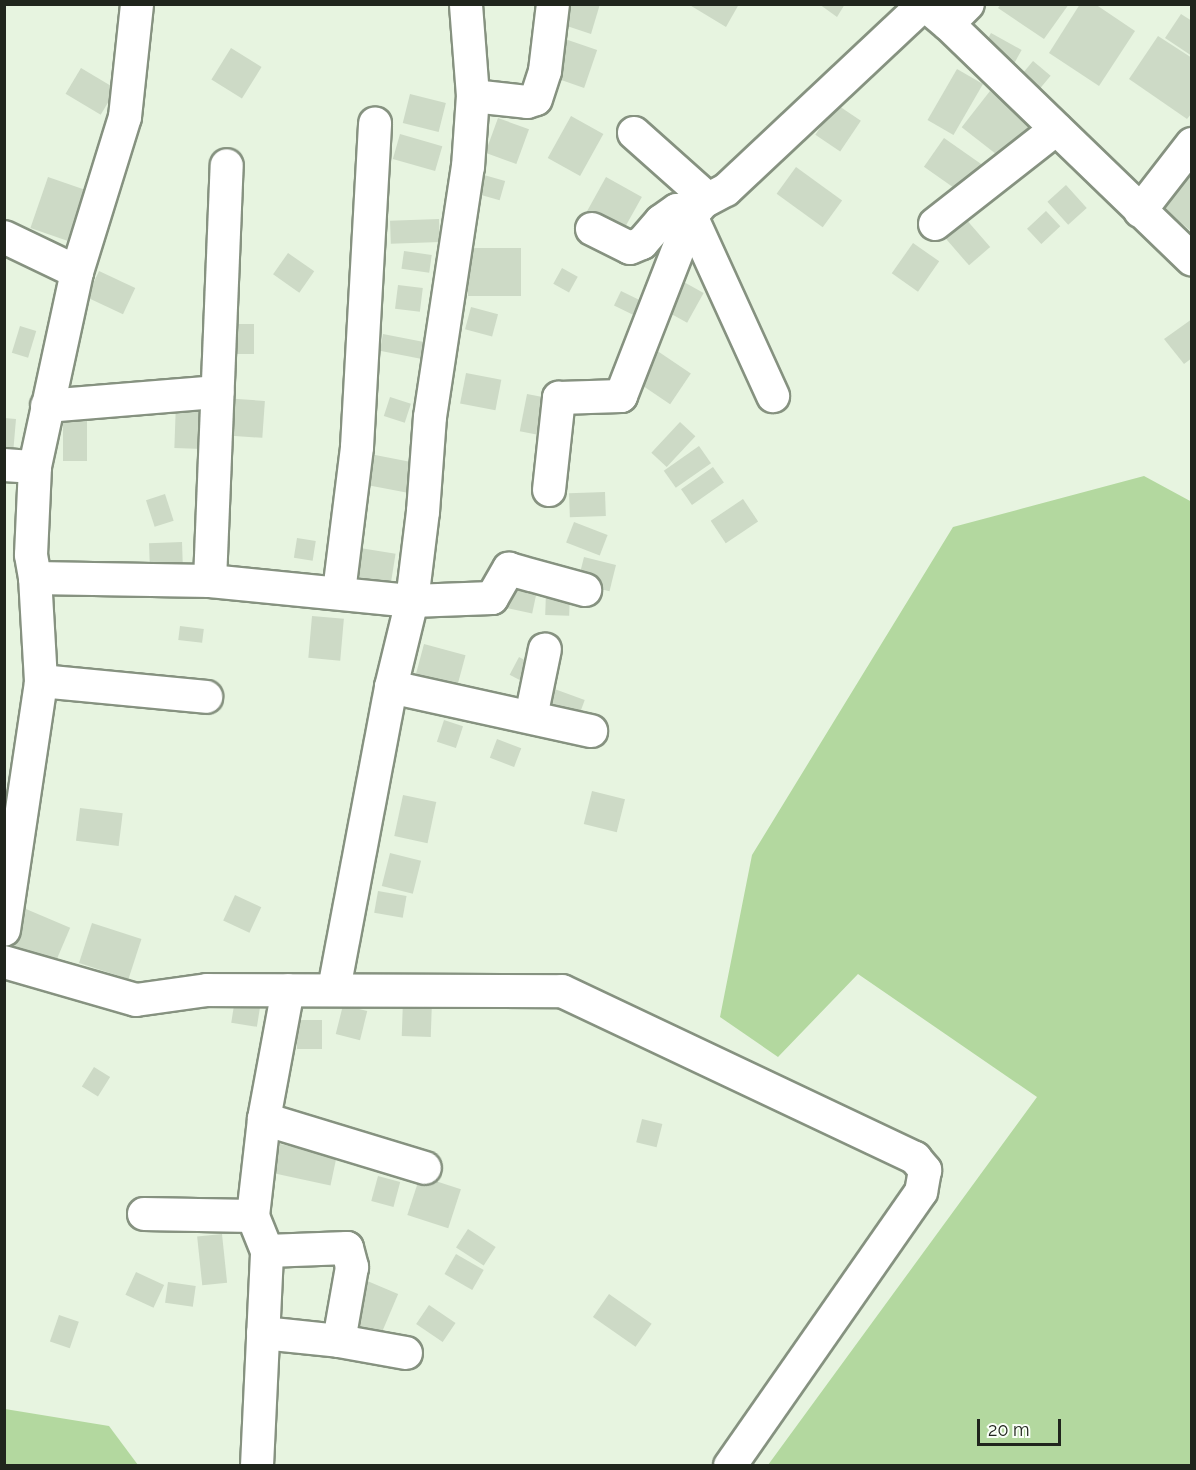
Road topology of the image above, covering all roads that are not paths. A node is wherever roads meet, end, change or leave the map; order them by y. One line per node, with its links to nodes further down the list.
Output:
1 (138, 4): 18 (street)
2 (466, 4): 6 (street)
3 (553, 4): 6 (street)
4 (924, 4): 5 (street); 12 (street)
5 (958, 14): 8 (street)
6 (473, 96): 29 (street)
7 (375, 124): 28 (street)
8 (1056, 129): 13 (street); 14 (street)
9 (634, 133): 12 (street)
10 (1191, 144): 13 (street)
11 (227, 165): 19 (street)
12 (699, 208): 15 (street); 20 (street); 24 (street)
13 (1140, 211): 17 (street)
14 (935, 224)
15 (592, 229)
16 (4, 237): 18 (street)
17 (1191, 260)
18 (77, 272): 21 (street)
19 (217, 392): 21 (street); 26 (street)
20 (773, 396)
21 (47, 406): 23 (street)
22 (4, 465): 23 (street)
23 (35, 466): 25 (street)
24 (549, 490)
25 (35, 578): 26 (street); 31 (street)
26 (210, 581): 28 (street)
27 (585, 590): 29 (street)
28 (339, 592): 29 (street)
29 (412, 602): 32 (street)
30 (545, 649): 34 (street)
31 (41, 681): 33 (street); 36 (street)
32 (391, 687): 34 (street); 38 (street)
33 (206, 697)
34 (531, 717): 35 (street)
35 (591, 731)
36 (4, 930)
37 (4, 962): 39 (street)
38 (334, 989): 39 (street); 49 (street)
39 (288, 990): 40 (street)
40 (264, 1119): 41 (street); 43 (street)
41 (425, 1168)
42 (144, 1214): 43 (street)
43 (253, 1216): 44 (street)
44 (267, 1251): 45 (street); 46 (street)
45 (263, 1333): 46 (street); 48 (street)
46 (339, 1341): 47 (street)
47 (406, 1353)
48 (257, 1466)
49 (730, 1466)

